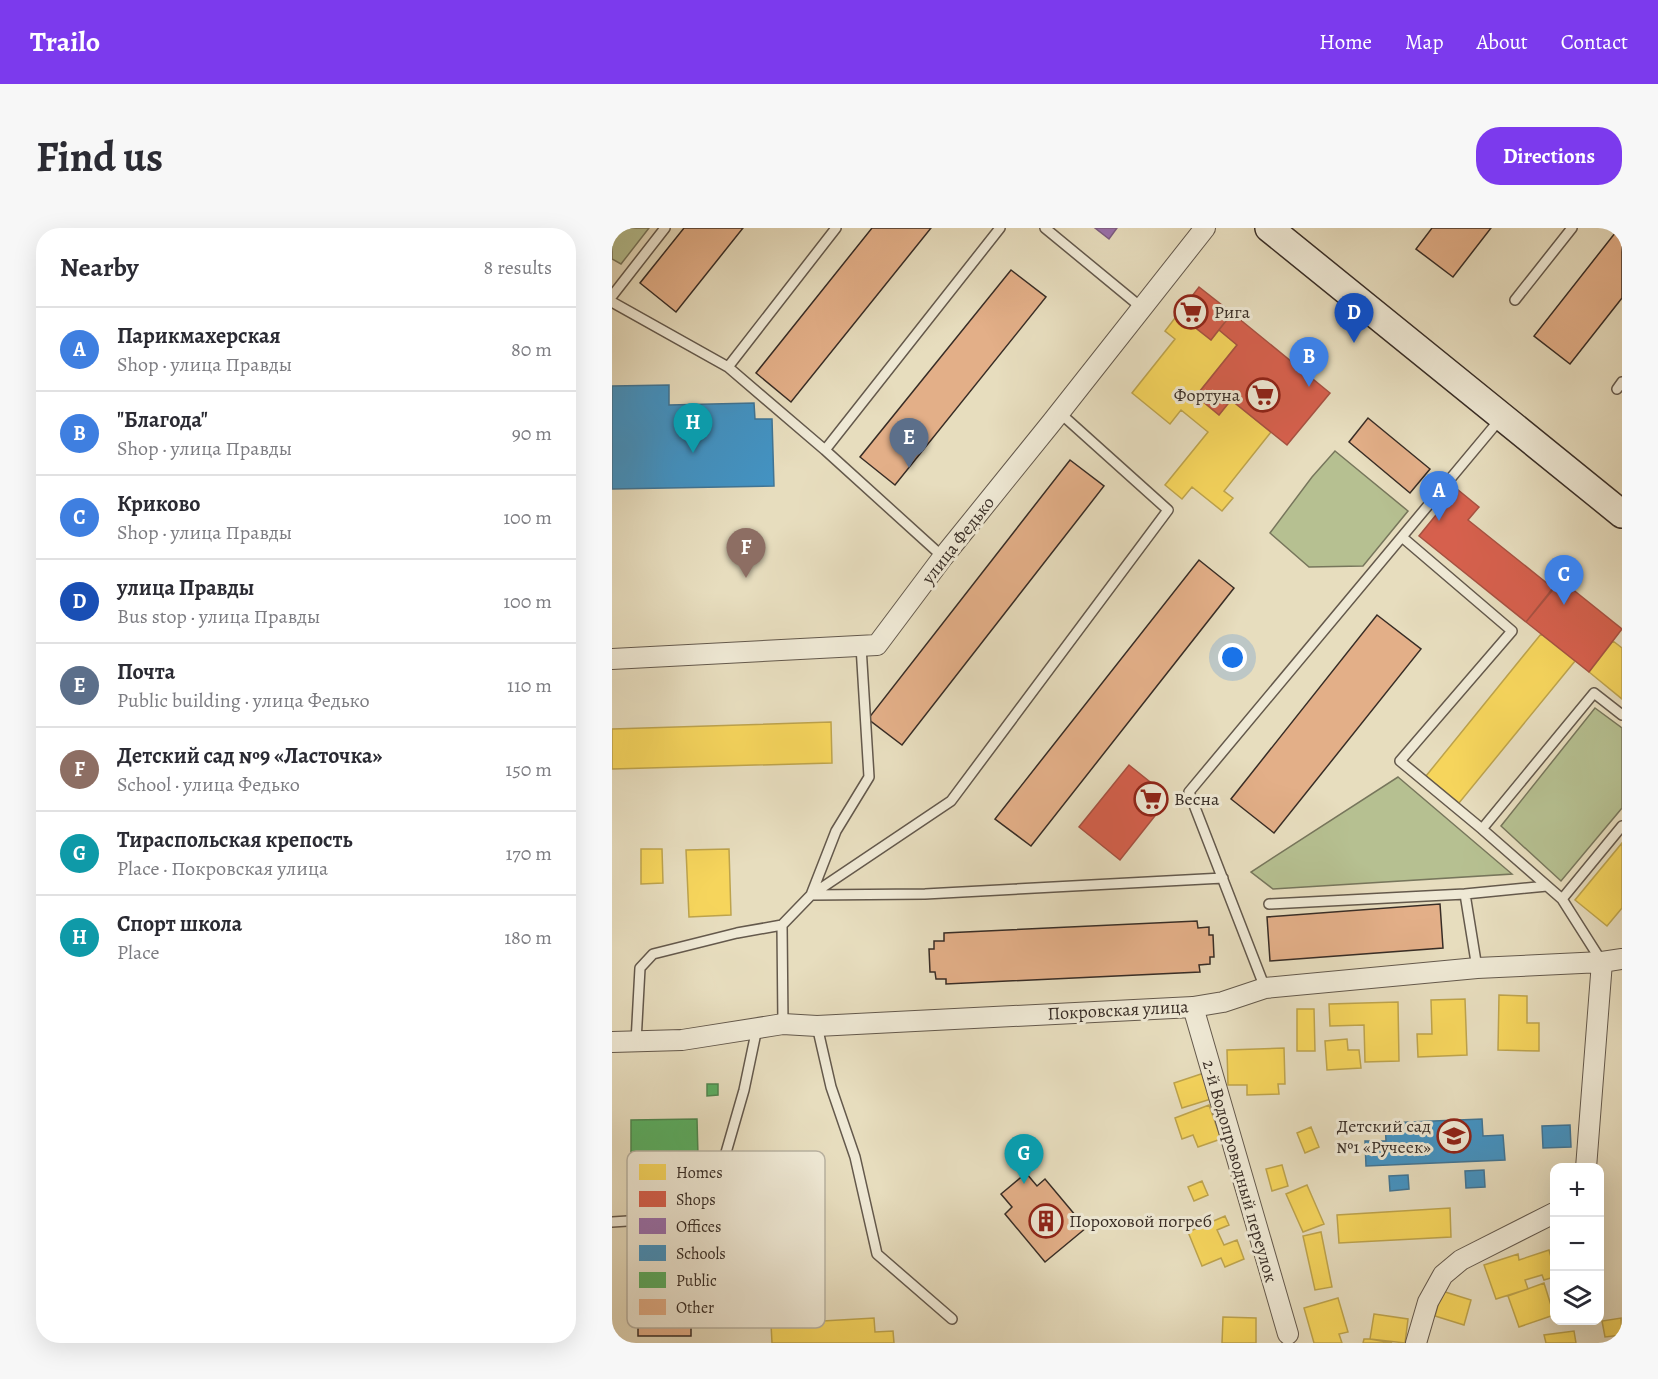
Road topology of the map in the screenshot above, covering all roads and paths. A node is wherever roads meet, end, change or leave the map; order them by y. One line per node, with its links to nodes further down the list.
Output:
1 (664, 228): 8 (lane)
2 (836, 228): 12 (lane)
3 (1000, 228): 15 (lane)
4 (1045, 228): 11 (lane)
5 (1205, 228): 11 (street, улица Федько)
6 (1269, 228): 14 (main road)
7 (1572, 228): 9 (lane)
8 (612, 296)
9 (1515, 300)
10 (612, 302): 12 (lane)
11 (1142, 308): 13 (street, улица Федько)
12 (728, 367): 15 (lane)
13 (1060, 412): 18 (street, улица Федько); 27 (lane)
14 (1502, 417): 16 (main road); 17 (lane)
15 (825, 450): 18 (lane)
16 (1622, 513)
17 (1402, 537): 23 (lane); 24 (lane)
18 (943, 557): 19 (street, улица Федько)
19 (861, 646): 20 (street, улица Федько); 27 (lane)
20 (612, 659)
21 (1622, 715): 23 (lane)
22 (1622, 826): 28 (lane)
23 (1482, 829): 25 (lane)
24 (1223, 878): 27 (lane); 33 (lane)
25 (1547, 886): 26 (lane); 28 (lane)
26 (1465, 894): 29 (lane); 32 (lane)
27 (811, 895): 30 (lane)
28 (1562, 899): 31 (lane)
29 (1269, 904)
30 (782, 925): 35 (lane); 39 (lane)
31 (1615, 958): 32 (street, Покровская улица); 41 (street)
32 (1477, 968): 33 (street, Покровская улица)
33 (1265, 988): 34 (street, Покровская улица)
34 (1192, 1007): 36 (street, Покровская улица); 46 (street, 2-й Водопроводный переулок)
35 (783, 1024): 36 (street, Покровская улица); 37 (street, Покровская улица)
36 (817, 1026): 45 (lane)
37 (758, 1028): 39 (street, Покровская улица); 40 (lane)
38 (612, 1042): 39 (street, Покровская улица)
39 (636, 1042)
40 (726, 1151)
41 (1587, 1163)
42 (1550, 1215): 47 (street)
43 (627, 1221): 44 (lane)
44 (612, 1222)
45 (952, 1319)
46 (1288, 1334)
47 (1416, 1343)

